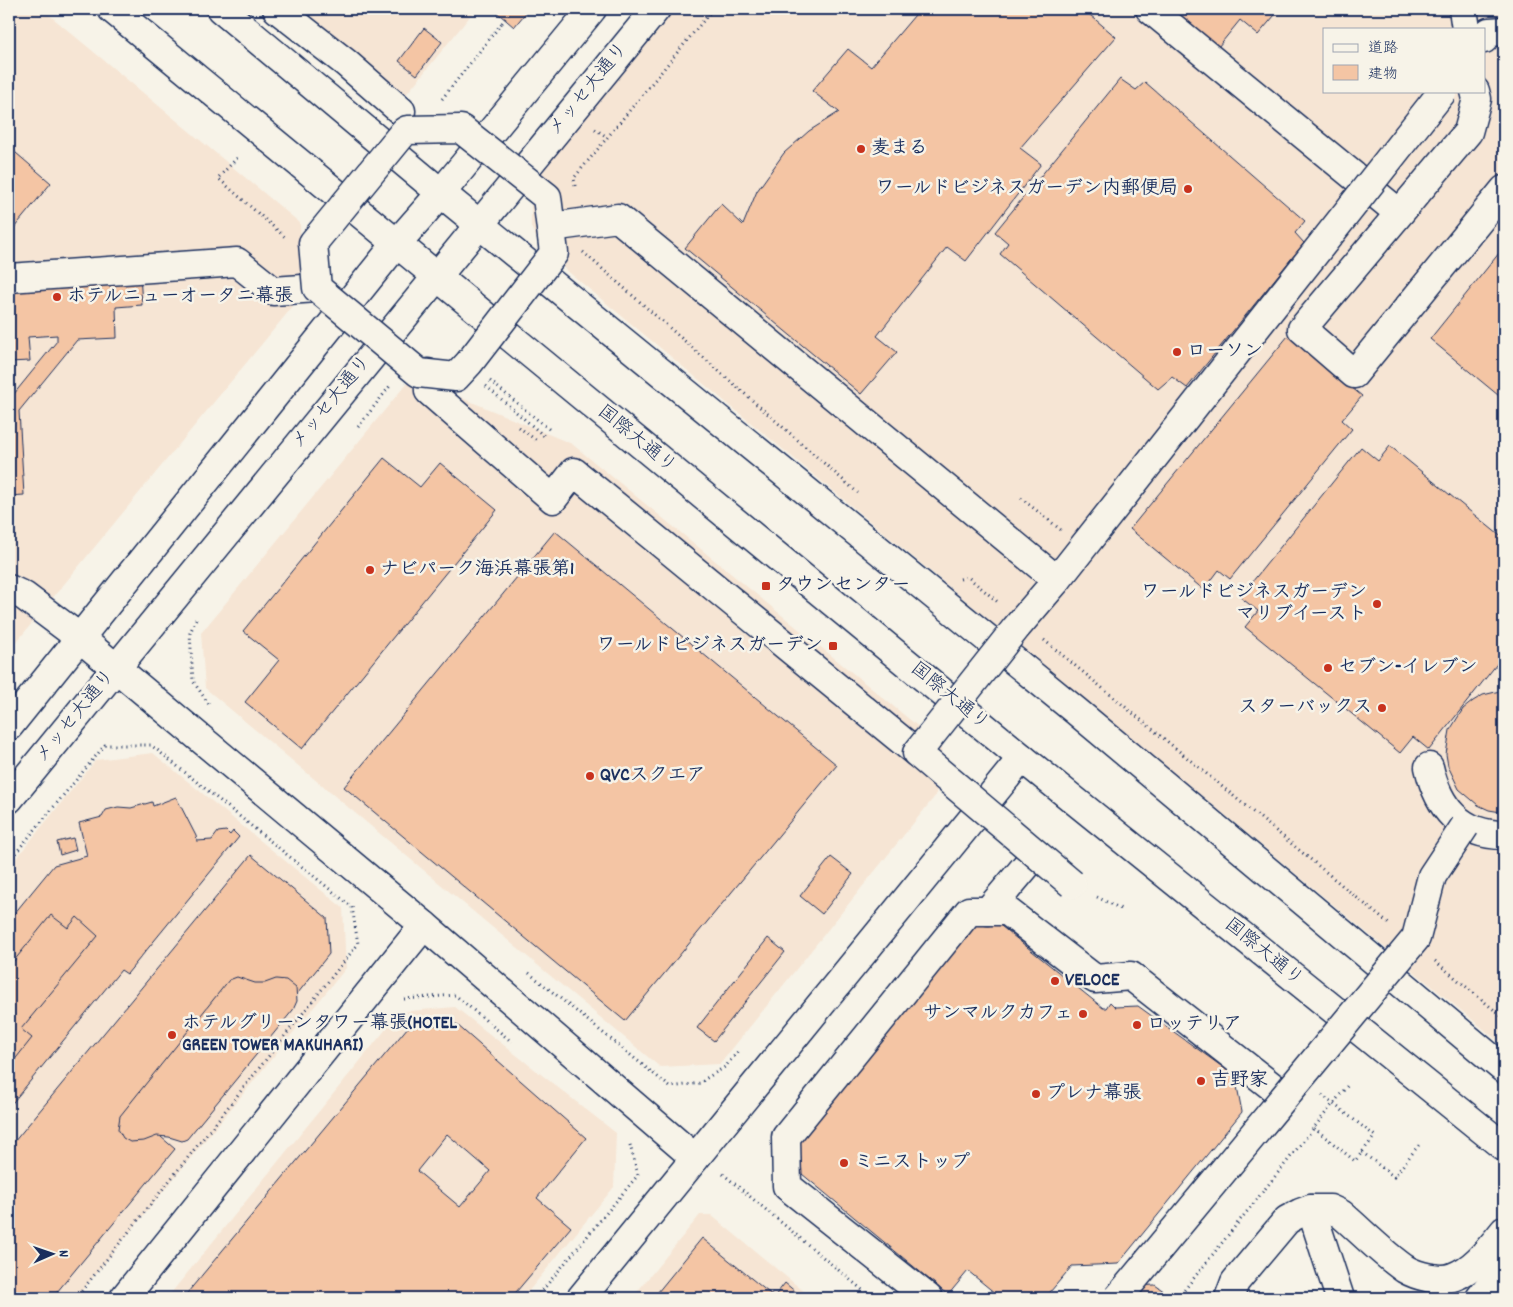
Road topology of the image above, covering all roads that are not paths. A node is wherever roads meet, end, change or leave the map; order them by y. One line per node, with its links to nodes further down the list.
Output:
1 (112, 9): 19 (street, 国際大通り)
2 (221, 9): 15 (street)
3 (277, 9): 13 (street)
4 (592, 9): 15 (street)
5 (656, 9): 17 (street, メッセ大通り)
6 (1150, 9): 16 (street)
7 (1463, 9): 8 (street)
8 (1466, 28)
9 (1504, 31): 10 (street)
10 (1486, 36)
11 (1442, 92): 24 (street, bridge)
12 (1476, 92): 16 (street)
13 (410, 120): 18 (street, bridge); 20 (street, bridge)
14 (1504, 190): 16 (street)
15 (441, 193): 17 (street); 19 (street)
16 (1400, 213)
17 (479, 224): 21 (street, メッセ大通り); 39 (street)
18 (551, 227): 23 (street, bridge); 24 (street, bridge)
19 (397, 243): 21 (street, 国際大通り); 26 (street)
20 (316, 276): 22 (street); 23 (street, bridge)
21 (436, 276): 27 (street, メッセ大通り); 30 (street, 国際大通り)
22 (9, 278)
23 (418, 368): 29 (street)
24 (1058, 580): 29 (street, bridge)
25 (9, 589): 26 (street)
26 (80, 638): 27 (street); 28 (street)
27 (116, 668): 32 (street, メッセ大通り); 38 (street)
28 (9, 726)
29 (917, 753): 35 (street, bridge)
30 (1022, 758): 41 (street, 国際大通り); 42 (street)
31 (1429, 767): 33 (street)
32 (9, 799)
33 (1465, 826): 34 (street); 40 (street, bridge)
34 (1504, 835)
35 (1036, 854): 36 (street, bridge); 37 (street)
36 (1072, 884)
37 (988, 911): 40 (street); 48 (street)
38 (424, 925): 42 (street); 46 (street)
39 (1504, 1069)
40 (1292, 1086): 49 (street, bridge)
41 (1504, 1147)
42 (695, 1158): 47 (street)
43 (1311, 1208): 44 (street); 50 (street); 51 (street)
44 (1504, 1231)
45 (1504, 1268): 52 (street)
46 (124, 1298)
47 (581, 1298)
48 (928, 1298)
49 (1118, 1298)
50 (1229, 1298)
51 (1340, 1298)
52 (1480, 1298)

